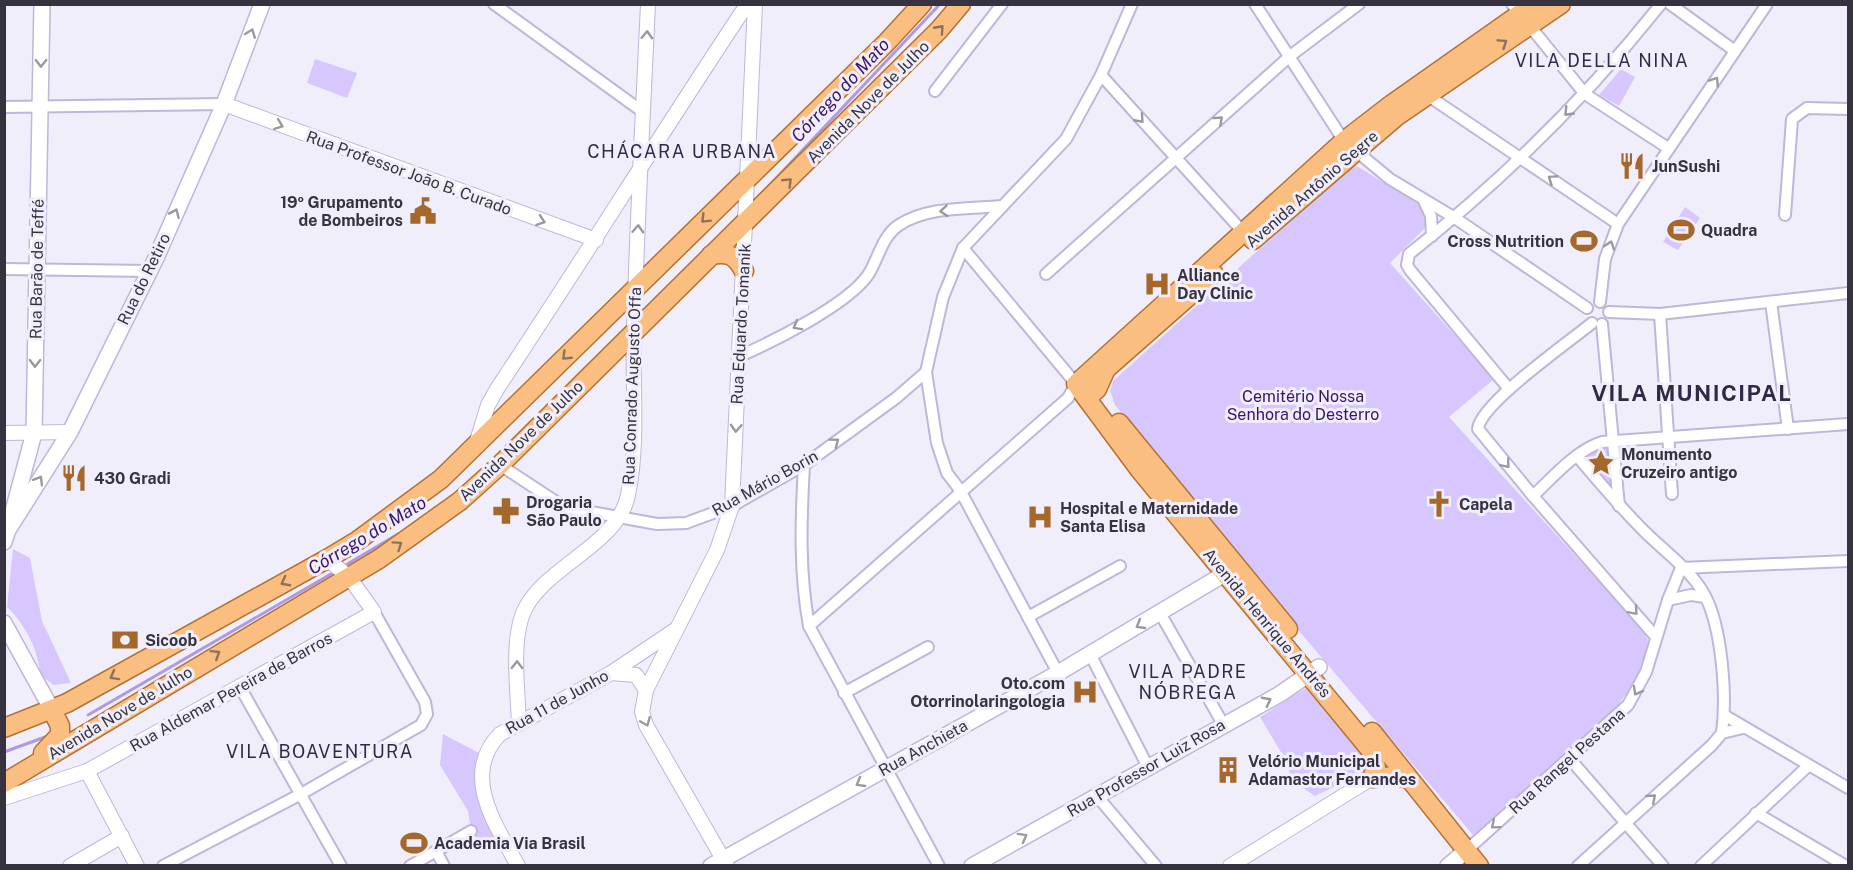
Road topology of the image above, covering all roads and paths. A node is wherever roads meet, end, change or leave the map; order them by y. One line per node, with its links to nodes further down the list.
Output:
1 (42, 4): 25 (main road, Rua Barão de Teffé, one-way to 25)
2 (262, 4): 24 (main road, Rua do Retiro, one-way to 2)
3 (494, 4): 28 (street)
4 (648, 4): 28 (street, Rua Conrado Augusto Offa, one-way to 4)
5 (754, 4): 33 (street); 34 (street, Rua Eduardo Tomanik)
6 (961, 4): 38 (main road, Avenida Nove de Julho, one-way to 6)
7 (1002, 4): 21 (street)
8 (1132, 4): 20 (street)
9 (1255, 4): 19 (street)
10 (1359, 4): 19 (street)
11 (1534, 4): 17 (main road, Avenida Antônio Segre)
12 (1561, 4): 17 (main road, Avenida Antônio Segre)
13 (1661, 4): 22 (street)
14 (1670, 4): 18 (street)
15 (1764, 5): 18 (street)
16 (918, 7): 34 (main road, Avenida Nove de Julho)
17 (1519, 15): 22 (street); 23 (main road, Avenida Antônio Segre, one-way to 17); 29 (main road, Avenida Antônio Segre)
18 (1735, 51): 30 (street, one-way to 18)
19 (1290, 56): 29 (street); 31 (street, one-way to 19)
20 (1101, 75): 31 (street, one-way to 31); 36 (street)
21 (935, 91)
22 (1585, 94): 30 (street); 32 (street, one-way to 32)
23 (1427, 95): 29 (main road, Avenida Antônio Segre); 32 (street)
24 (224, 104): 25 (street); 43 (street, Rua Professor João B. Curado, one-way to 43); 48 (main road, Rua do Retiro, one-way to 24)
25 (40, 106): 26 (street); 47 (main road, Rua Barão de Teffé)
26 (4, 107)
27 (1848, 109): 37 (street)
28 (643, 112): 33 (street, Rua Conrado Augusto Offa)
29 (1349, 146): 35 (street); 41 (main road, Avenida Antônio Segre); 65 (main road, Avenida Antônio Segre)
30 (1668, 148): 40 (street)
31 (1176, 159): 41 (street); 50 (street)
32 (1521, 159): 39 (street); 40 (street, one-way to 32)
33 (641, 162): 43 (street); 51 (street, Rua Conrado Augusto Offa, one-way to 33)
34 (746, 182): 38 (street, Rua Eduardo Tomanik); 51 (main road, Avenida Nove de Julho, one-way to 51)
35 (1424, 201): 39 (street); 42 (street)
36 (1002, 206): 44 (street); 60 (street, one-way to 60)
37 (1785, 215)
38 (745, 217): 45 (main road, Avenida Nove de Julho); 49 (street, Rua Eduardo Tomanik)
39 (1455, 218): 42 (street); 55 (street)
40 (1618, 224): 53 (street, one-way to 40)
41 (1243, 232): 64 (main road, Avenida Antônio Segre)
42 (1432, 236): 63 (street)
43 (596, 240): 62 (street)
44 (963, 248): 61 (street); 64 (street, Avenida Henrique Andrés)
45 (711, 255): 49 (main road); 59 (main road, Avenida Nove de Julho)
46 (4, 269): 47 (street)
47 (36, 269): 48 (street); 71 (main road, Rua Barão de Teffé, one-way to 71)
48 (149, 271): 69 (main road, Rua do Retiro)
49 (744, 271): 60 (street, Rua Eduardo Tomanik)
50 (1046, 274)
51 (636, 288): 59 (street, Rua Conrado Augusto Offa); 66 (main road, Avenida Nove de Julho, one-way to 66)
52 (1848, 293): 54 (street)
53 (1600, 302): 55 (street); 56 (street)
54 (1771, 302): 57 (street); 68 (street)
55 (1587, 308): 58 (street)
56 (1609, 312): 57 (street); 58 (street)
57 (1660, 314): 72 (street)
58 (1597, 324): 63 (street); 73 (street)
59 (634, 332): 77 (main road, Avenida Nove de Julho); 84 (street, Rua Conrado Augusto Offa)
60 (740, 356): 82 (street, Rua Eduardo Tomanik, one-way to 82)
61 (926, 372): 78 (street, Rua Mário Borin, one-way to 61); 79 (street)
62 (497, 389): 66 (street); 74 (street)
63 (1509, 389): 81 (street, one-way to 81)
64 (1072, 391): 65 (main road, Avenida Henrique Andrés); 79 (street)
65 (1092, 394): 76 (main road, Avenida Henrique Andrés)
66 (514, 408): 74 (main road, Avenida Nove de Julho)
67 (1848, 424): 68 (street)
68 (1788, 429): 72 (street)
69 (70, 432): 71 (street); 85 (main road, Rua do Retiro, one-way to 69)
70 (4, 433): 71 (street)
71 (34, 433): 85 (main road, Rua Barão de Teffé)
72 (1670, 438): 73 (street); 80 (street)
73 (1612, 441): 75 (street); 83 (street)
74 (476, 445): 89 (main road, Avenida Nove de Julho)
75 (1577, 456): 81 (street); 83 (street)
76 (1143, 463): 90 (main road, Avenida Henrique Andrés); 91 (main road, Avenida Henrique Andrés)
77 (500, 465): 84 (street, Rua Mário Borin); 89 (main road, Avenida Nove de Julho, one-way to 77)
78 (804, 465): 82 (street, Rua Mário Borin); 98 (street)
79 (960, 490): 96 (street); 98 (street)
80 (1672, 494)
81 (1533, 496): 100 (street, one-way to 100)
82 (732, 506): 84 (street, Rua Mário Borin); 99 (street, Rua Eduardo Tomanik)
83 (1619, 506): 88 (street)
84 (620, 518): 111 (street, one-way to 84)
85 (6, 536)
86 (1848, 561): 88 (street)
87 (1120, 566): 96 (street)
88 (1681, 568): 92 (street); 93 (street, Rua Rangel Pestana)
89 (340, 570): 94 (street); 109 (main road, Avenida Nove de Julho, one-way to 109); 123 (main road, Avenida Nove de Julho, one-way to 89)
90 (1226, 573): 91 (main road); 95 (main road, Rua Anchieta); 103 (main road, Avenida Henrique Andrés)
91 (1260, 593): 103 (main road, Avenida Henrique Andrés)
92 (1706, 597): 93 (street); 110 (street)
93 (1668, 600): 100 (street, Rua Rangel Pestana)
94 (374, 612): 106 (street, Rua Aldemar Pereira de Barros); 125 (street)
95 (1160, 613): 102 (main road, Rua Anchieta, one-way to 102); 112 (street)
96 (1028, 617): 105 (street)
97 (5, 624): 109 (main road)
98 (809, 626): 108 (street)
99 (675, 630): 104 (street, Rua 11 de Junho); 107 (street, Rua Eduardo Tomanik)
100 (1656, 637): 116 (street, Rua Rangel Pestana, one-way to 116)
101 (928, 647): 108 (street)
102 (1090, 654): 105 (main road, Rua Anchieta); 118 (street)
103 (1315, 671): 112 (main road, Rua Professor Luiz Rosa, one-way to 103); 121 (main road, Avenida Henrique Andrés); 122 (main road, Avenida Henrique Andrés)
104 (611, 673): 107 (street); 111 (street, Rua 11 de Junho)
105 (1058, 673): 119 (main road, Rua Anchieta)
106 (240, 687): 120 (street, Rua Aldemar Pereira de Barros); 125 (street)
107 (646, 690): 134 (street, one-way to 134)
108 (844, 693): 119 (street)
109 (52, 710): 113 (main road, Avenida Nove de Julho); 123 (main road)
110 (1724, 716): 114 (street); 115 (street)
111 (519, 724): 141 (street, Rua 11 de Junho)
112 (1223, 724): 118 (main road, Rua Professor Luiz Rosa)
113 (4, 728)
114 (1743, 728): 115 (street); 117 (street)
115 (1722, 733): 129 (street, one-way to 115)
116 (1570, 759): 129 (street); 132 (street, Rua Rangel Pestana, one-way to 132)
117 (1808, 766): 124 (street); 128 (street)
118 (1148, 767): 126 (main road, Rua Professor Luiz Rosa)
119 (887, 768): 134 (main road, Rua Anchieta, one-way to 134); 142 (street)
120 (87, 771): 127 (street, Rua Aldemar Pereira de Barros); 131 (street)
121 (1372, 778): 122 (main road); 145 (street)
122 (1410, 779): 132 (main road, Avenida Henrique Andrés)
123 (10, 780)
124 (1848, 788)
125 (301, 794): 137 (street); 138 (street)
126 (1097, 796): 143 (main road, Rua Professor Luiz Rosa, one-way to 126); 144 (street)
127 (4, 798)
128 (1756, 813): 150 (street); 151 (street)
129 (1625, 822): 148 (street); 149 (street)
130 (471, 831): 133 (street)
131 (122, 836): 135 (street); 136 (street)
132 (1467, 850): 146 (main road, Rua Rangel Pestana); 147 (main road, Avenida Henrique Andrés)
133 (436, 851): 139 (street); 140 (street)
134 (720, 863)
135 (70, 866)
136 (137, 866)
137 (163, 866)
138 (341, 866)
139 (410, 866)
140 (444, 866)
141 (518, 866)
142 (939, 866)
143 (972, 866)
144 (1156, 866)
145 (1230, 866)
146 (1448, 866)
147 (1479, 866)
148 (1578, 866)
149 (1663, 866)
150 (1701, 866)
151 (1846, 866)

